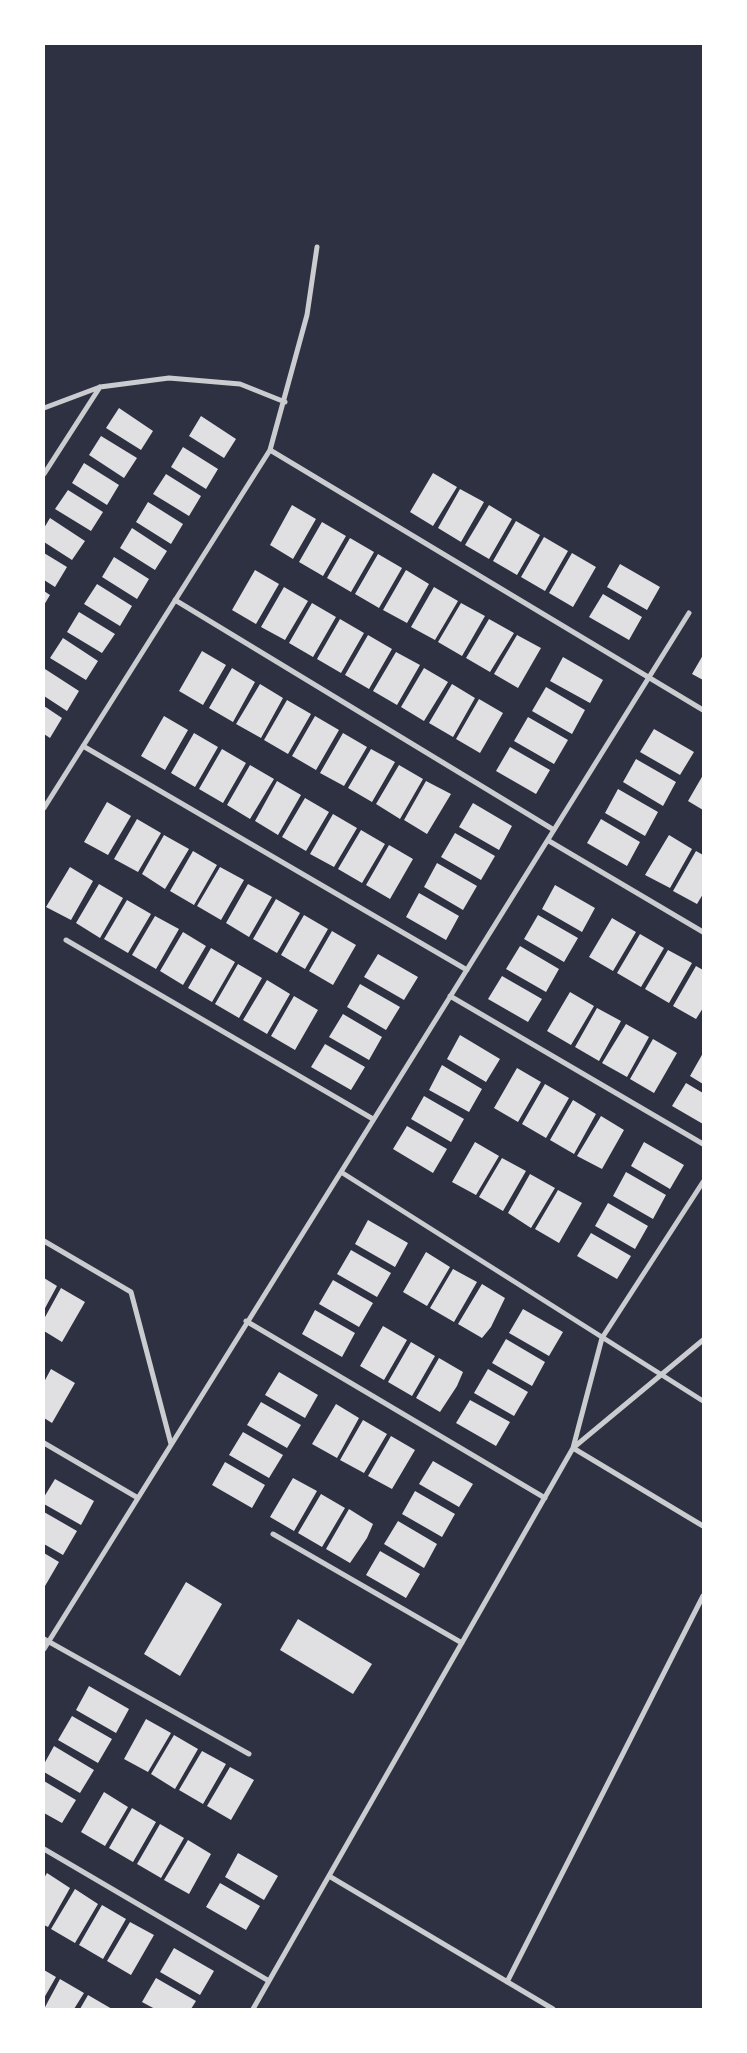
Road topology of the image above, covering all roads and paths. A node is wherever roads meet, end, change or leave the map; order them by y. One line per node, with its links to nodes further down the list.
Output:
1 (317, 247): 3 (street)
2 (100, 387): 3 (street); 4 (street); 6 (street)
3 (285, 402): 5 (street)
4 (44, 408)
5 (270, 450): 7 (street); 9 (street)
6 (44, 474)
7 (175, 600): 11 (street); 13 (street)
8 (689, 613): 9 (street)
9 (648, 678): 10 (street); 13 (street)
10 (703, 710)
11 (83, 746): 12 (street); 17 (street)
12 (44, 808)
13 (554, 830): 14 (street)
14 (549, 841): 15 (street); 17 (street)
15 (703, 932)
16 (66, 940): 19 (street)
17 (467, 970): 18 (street)
18 (450, 996): 19 (street); 20 (street)
19 (373, 1119): 21 (street)
20 (703, 1144)
21 (341, 1172): 24 (street); 25 (street)
22 (703, 1182): 25 (street)
23 (44, 1241): 30 (street)
24 (246, 1321): 30 (street); 33 (street)
25 (602, 1338): 27 (street); 31 (street)
26 (703, 1340): 27 (street)
27 (662, 1376): 28 (street); 31 (street)
28 (703, 1401)
29 (44, 1443): 32 (street)
30 (171, 1444): 32 (street)
31 (572, 1448): 33 (street); 34 (street)
32 (138, 1498): 37 (street)
33 (544, 1498): 38 (street)
34 (703, 1526)
35 (273, 1534): 38 (street)
36 (703, 1596): 44 (street)
37 (46, 1640): 39 (street); 40 (street)
38 (462, 1643): 42 (street)
39 (44, 1649)
40 (249, 1754)
41 (44, 1849): 43 (street)
42 (329, 1876): 43 (street); 44 (street)
43 (269, 1981): 45 (street)
44 (507, 1982): 46 (street)
45 (253, 2009)
46 (553, 2009)

